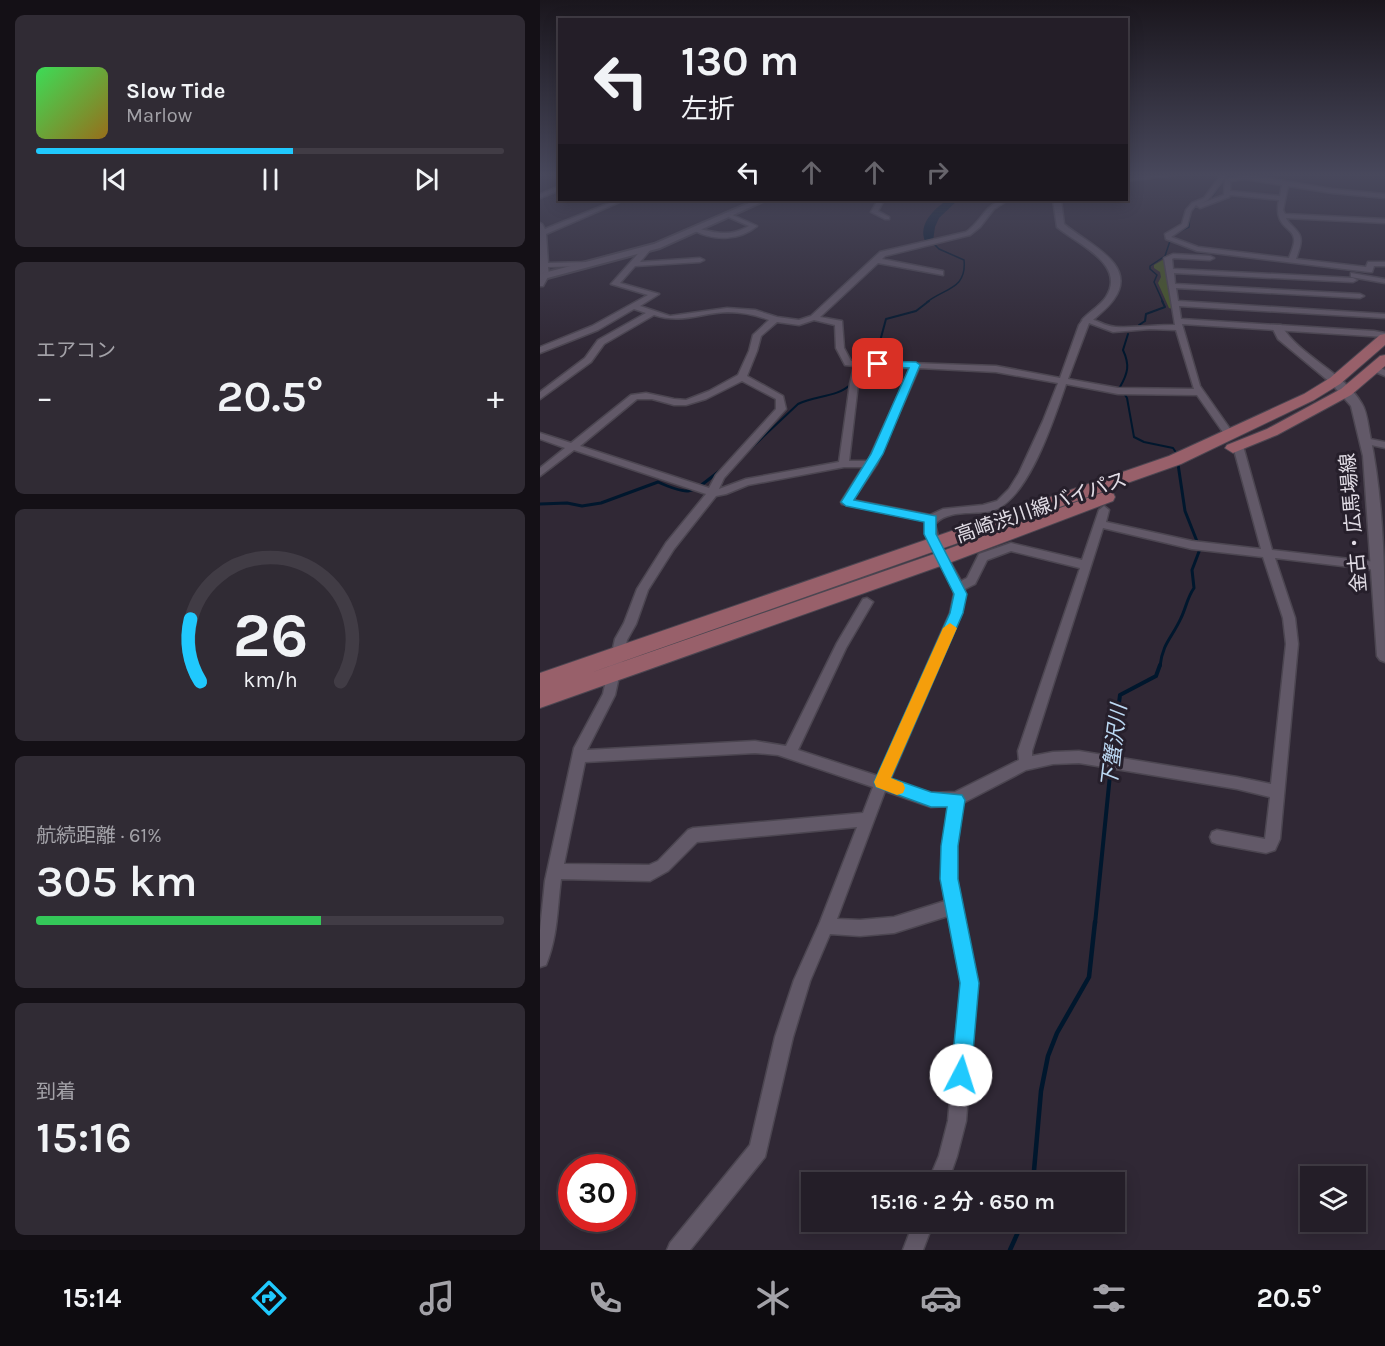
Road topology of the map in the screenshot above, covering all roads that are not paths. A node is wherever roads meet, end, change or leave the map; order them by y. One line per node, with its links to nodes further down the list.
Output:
1 (687, 233): 9 (main road)
2 (709, 233): 3 (street)
3 (742, 233)
4 (969, 233): 13 (street)
5 (1072, 233): 34 (street)
6 (1170, 233): 10 (street)
7 (1294, 233): 14 (street)
8 (542, 234): 18 (street)
9 (647, 249): 15 (street); 18 (main road)
10 (1222, 252): 11 (street); 17 (street)
11 (1255, 258): 14 (street); 21 (street)
12 (700, 260): 15 (street)
13 (876, 260): 19 (street); 32 (street)
14 (1292, 261): 20 (street)
15 (635, 264): 27 (street)
16 (1385, 264): 20 (street)
17 (1170, 271): 21 (street); 23 (street)
18 (542, 273)
19 (939, 273)
20 (1350, 274): 21 (street); 22 (street); 25 (street)
21 (1260, 275): 24 (street)
22 (1385, 281)
23 (1172, 286): 24 (street); 26 (street)
24 (1266, 291): 25 (street); 28 (street)
25 (1360, 296): 30 (street)
26 (1174, 303): 28 (street); 35 (street)
27 (635, 307): 29 (street); 38 (street)
28 (1271, 308): 30 (street); 36 (street)
29 (652, 313): 33 (street); 46 (street)
30 (1368, 313): 31 (street)
31 (1385, 316)
32 (814, 318): 33 (street); 39 (street)
33 (776, 319): 42 (street)
34 (1087, 320): 35 (street); 43 (street)
35 (1179, 325): 36 (street); 45 (street)
36 (1277, 327): 37 (street); 44 (street)
37 (1385, 337): 44 (main road, 高崎渋川線バイパス)
38 (542, 345)
39 (859, 363): 40 (street); 52 (street)
40 (916, 365): 43 (street); 53 (street)
41 (1381, 367): 44 (main road, 高崎渋川線バイパス)
42 (742, 377): 51 (street); 55 (street)
43 (1063, 380): 45 (street); 57 (street)
44 (1340, 386): 48 (main road, 高崎渋川線バイパス); 49 (street, 金古・広馬場線)
45 (1199, 392): 48 (street)
46 (540, 396)
47 (540, 436): 51 (street)
48 (1234, 441): 59 (main road, 高崎渋川線バイパス); 60 (street)
49 (1365, 441): 50 (street); 62 (street, 金古・広馬場線)
50 (1385, 445)
51 (572, 447): 54 (street); 55 (street)
52 (844, 464): 53 (street); 55 (street)
53 (872, 464): 57 (street)
54 (540, 473)
55 (713, 493): 66 (street)
56 (1104, 510): 58 (street)
57 (932, 519): 59 (street)
58 (1100, 524): 60 (street); 61 (street)
59 (939, 551): 63 (street); 66 (main road, 高崎渋川線バイパス)
60 (1267, 552): 62 (street); 73 (street)
61 (1086, 565): 63 (street); 71 (street)
62 (1376, 566): 65 (street, 金古・広馬場線)
63 (958, 587): 72 (street)
64 (867, 602): 69 (street)
65 (1385, 656)
66 (617, 665): 67 (main road, 高崎渋川線バイパス); 68 (main road, 高崎渋川線バイパス); 70 (street)
67 (540, 682)
68 (540, 699)
69 (790, 752): 70 (street); 72 (street)
70 (580, 756): 77 (street)
71 (1026, 764): 73 (street); 74 (street)
72 (882, 782): 74 (street); 75 (street)
73 (1277, 792): 76 (street)
74 (956, 800): 78 (street)
75 (867, 819): 77 (street); 79 (street)
76 (1217, 837)
77 (555, 871): 80 (street)
78 (955, 906): 79 (street); 81 (street)
79 (826, 926): 83 (street)
80 (540, 959)
81 (942, 1172)
82 (920, 1232): 84 (street)
83 (677, 1250)
84 (913, 1250)

